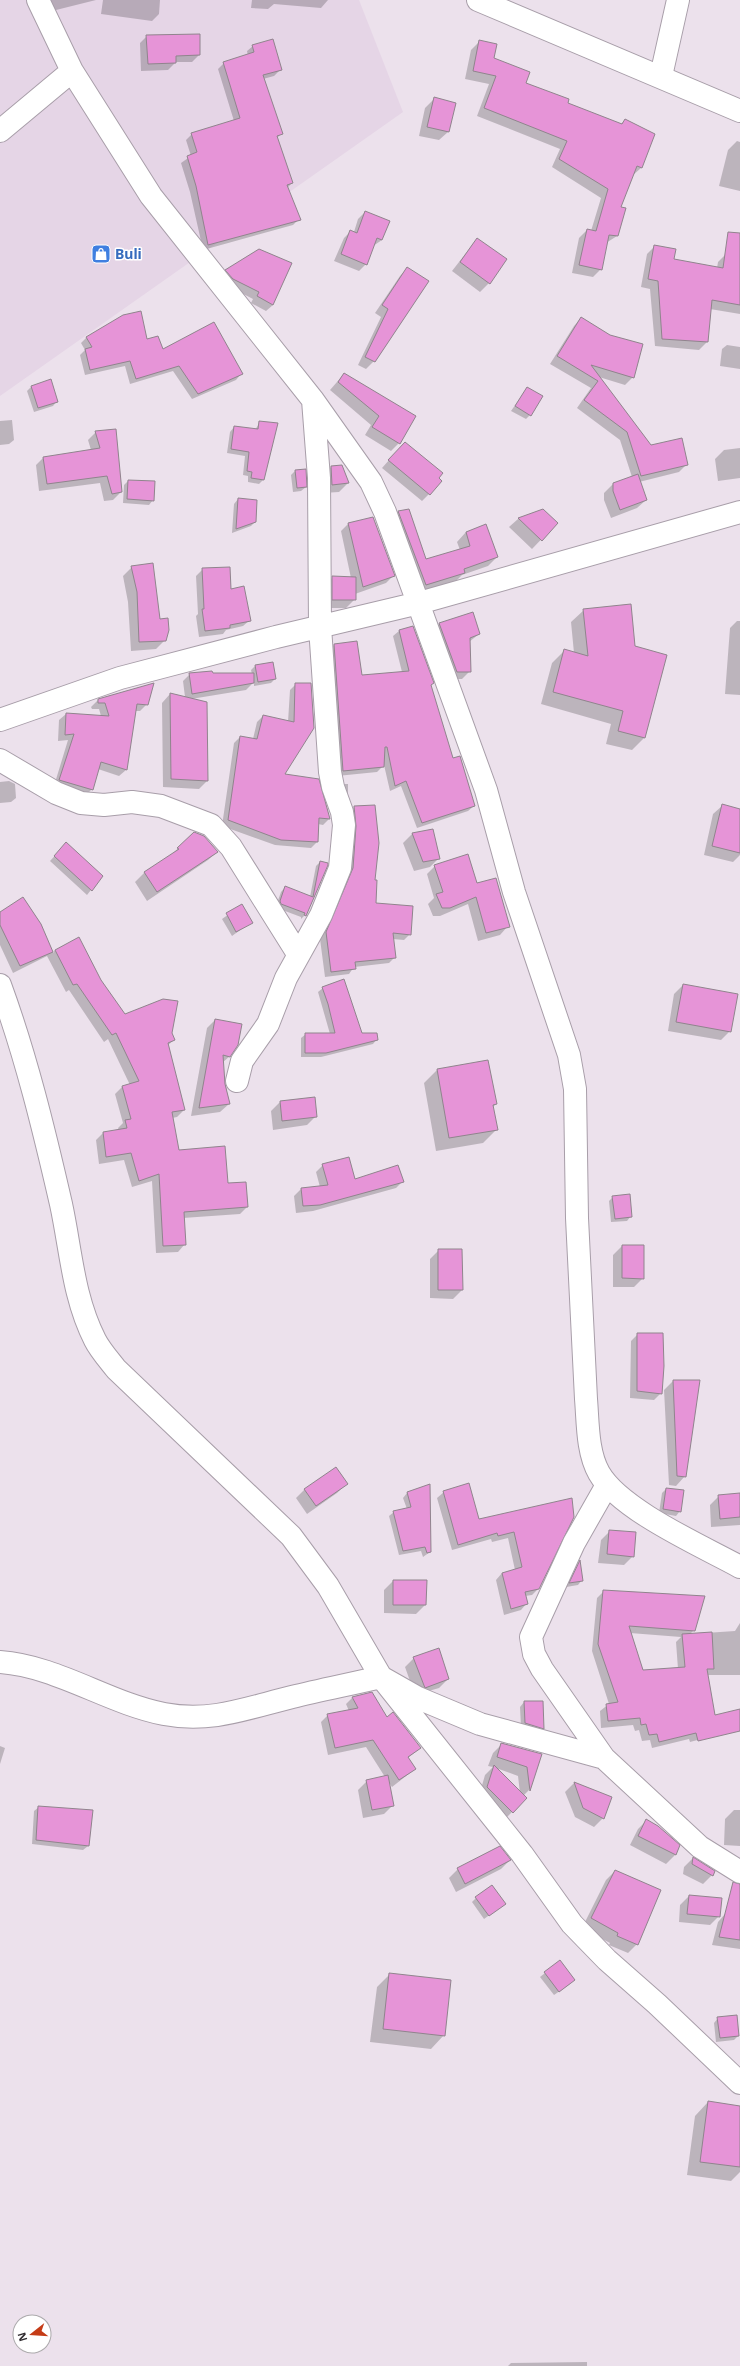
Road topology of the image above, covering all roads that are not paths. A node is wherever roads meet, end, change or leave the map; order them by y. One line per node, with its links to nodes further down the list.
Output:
1 (38, 0): 4 (street)
2 (478, 0): 5 (street)
3 (678, 0): 5 (street)
4 (72, 71): 7 (street); 8 (street)
5 (661, 76): 6 (street)
6 (740, 111)
7 (0, 131)
8 (314, 400): 10 (street); 11 (street)
9 (740, 512): 10 (street)
10 (420, 603): 11 (street); 17 (street)
11 (320, 627): 12 (street); 14 (street)
12 (0, 720)
13 (0, 760): 14 (street)
14 (298, 954): 16 (street)
15 (0, 985): 20 (street)
16 (237, 1081)
17 (607, 1485): 18 (street); 21 (street)
18 (740, 1568)
19 (0, 1662): 20 (street)
20 (381, 1677): 21 (street); 23 (street)
21 (604, 1758): 22 (street)
22 (740, 1872)
23 (740, 2083)

